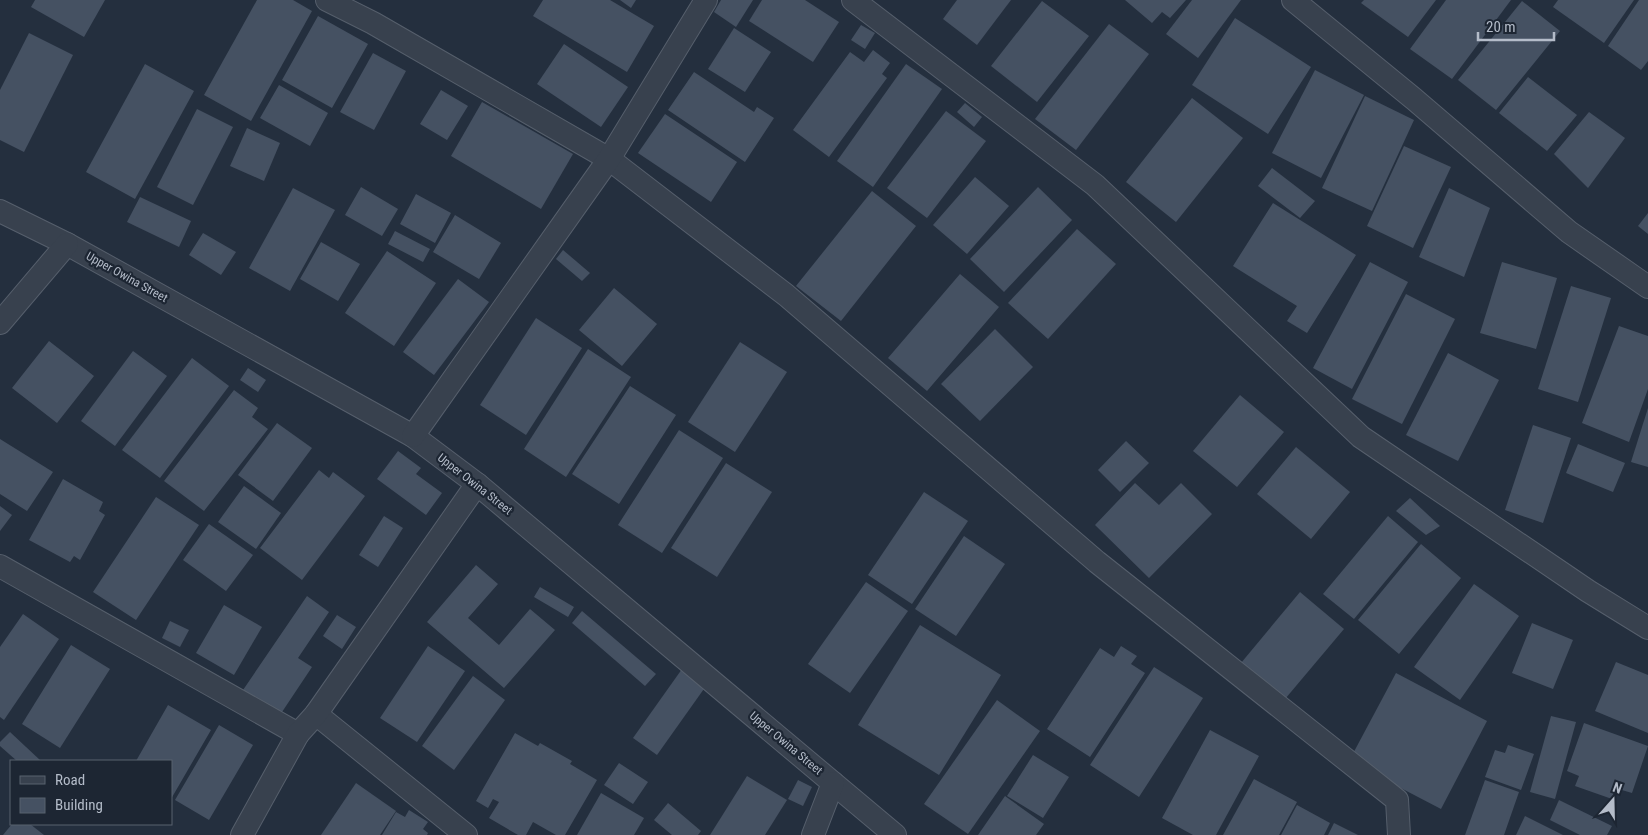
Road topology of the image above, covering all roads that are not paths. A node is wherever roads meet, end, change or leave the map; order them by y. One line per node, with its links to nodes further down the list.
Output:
1 (327, 0): 5 (street)
2 (706, 0): 5 (street)
3 (853, 0): 13 (street)
4 (1293, 0): 8 (street)
5 (609, 159): 10 (street); 21 (street)
6 (0, 211): 7 (street, Upper Owina Street)
7 (67, 244): 9 (street); 10 (street, Upper Owina Street)
8 (1648, 287)
9 (0, 323)
10 (413, 436): 11 (street, Upper Owina Street)
11 (477, 484): 14 (street); 16 (street, Upper Owina Street)
12 (0, 566): 15 (street)
13 (1648, 628)
14 (316, 714): 15 (street); 18 (street)
15 (298, 734): 17 (street)
16 (833, 783): 19 (street); 20 (street, Upper Owina Street)
17 (242, 835)
18 (466, 835)
19 (813, 835)
20 (895, 835)
21 (1399, 835)

